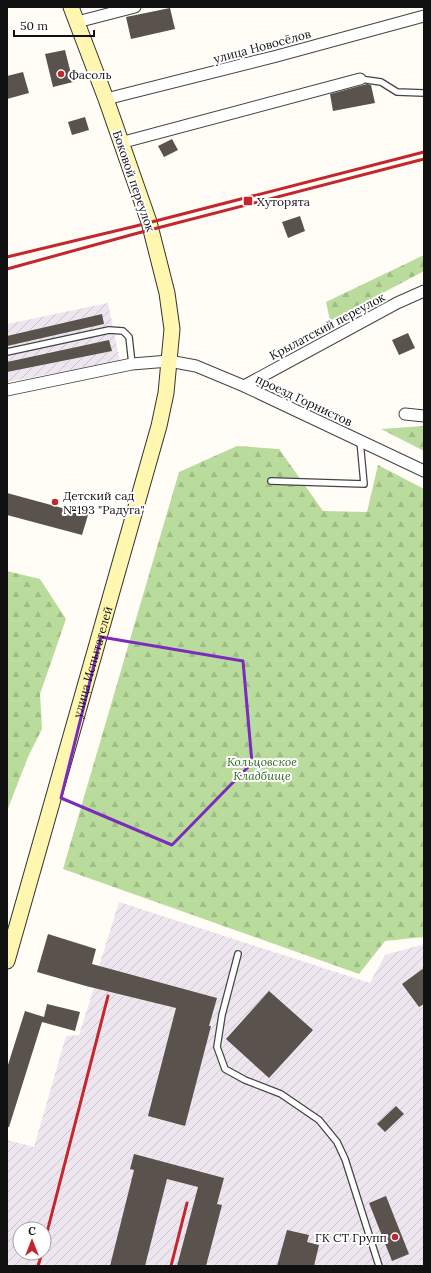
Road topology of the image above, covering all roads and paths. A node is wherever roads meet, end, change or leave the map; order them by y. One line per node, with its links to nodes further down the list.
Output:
1 (71, 7): 4 (main road, Боковой переулок)
2 (135, 7): 4 (street)
3 (424, 16): 7 (street, улица Новосёлов)
4 (77, 22): 7 (main road, Боковой переулок)
5 (360, 79): 6 (lane); 8 (street)
6 (424, 93)
7 (106, 99): 8 (main road, Боковой переулок)
8 (120, 142): 11 (main road, Боковой переулок)
9 (424, 291): 13 (street, Крылатский переулок)
10 (7, 352): 12 (lane)
11 (169, 361): 12 (street, проезд Горнистов); 13 (street, проезд Горнистов); 21 (main road, улица Испытателей)
12 (132, 364): 14 (street)
13 (244, 386): 17 (street, проезд Горнистов)
14 (7, 390)
15 (406, 414): 16 (street)
16 (424, 416)
17 (360, 441): 18 (street, проезд Горнистов); 19 (lane)
18 (424, 471)
19 (271, 481)
20 (238, 954): 22 (lane)
21 (7, 961)
22 (379, 1266)

